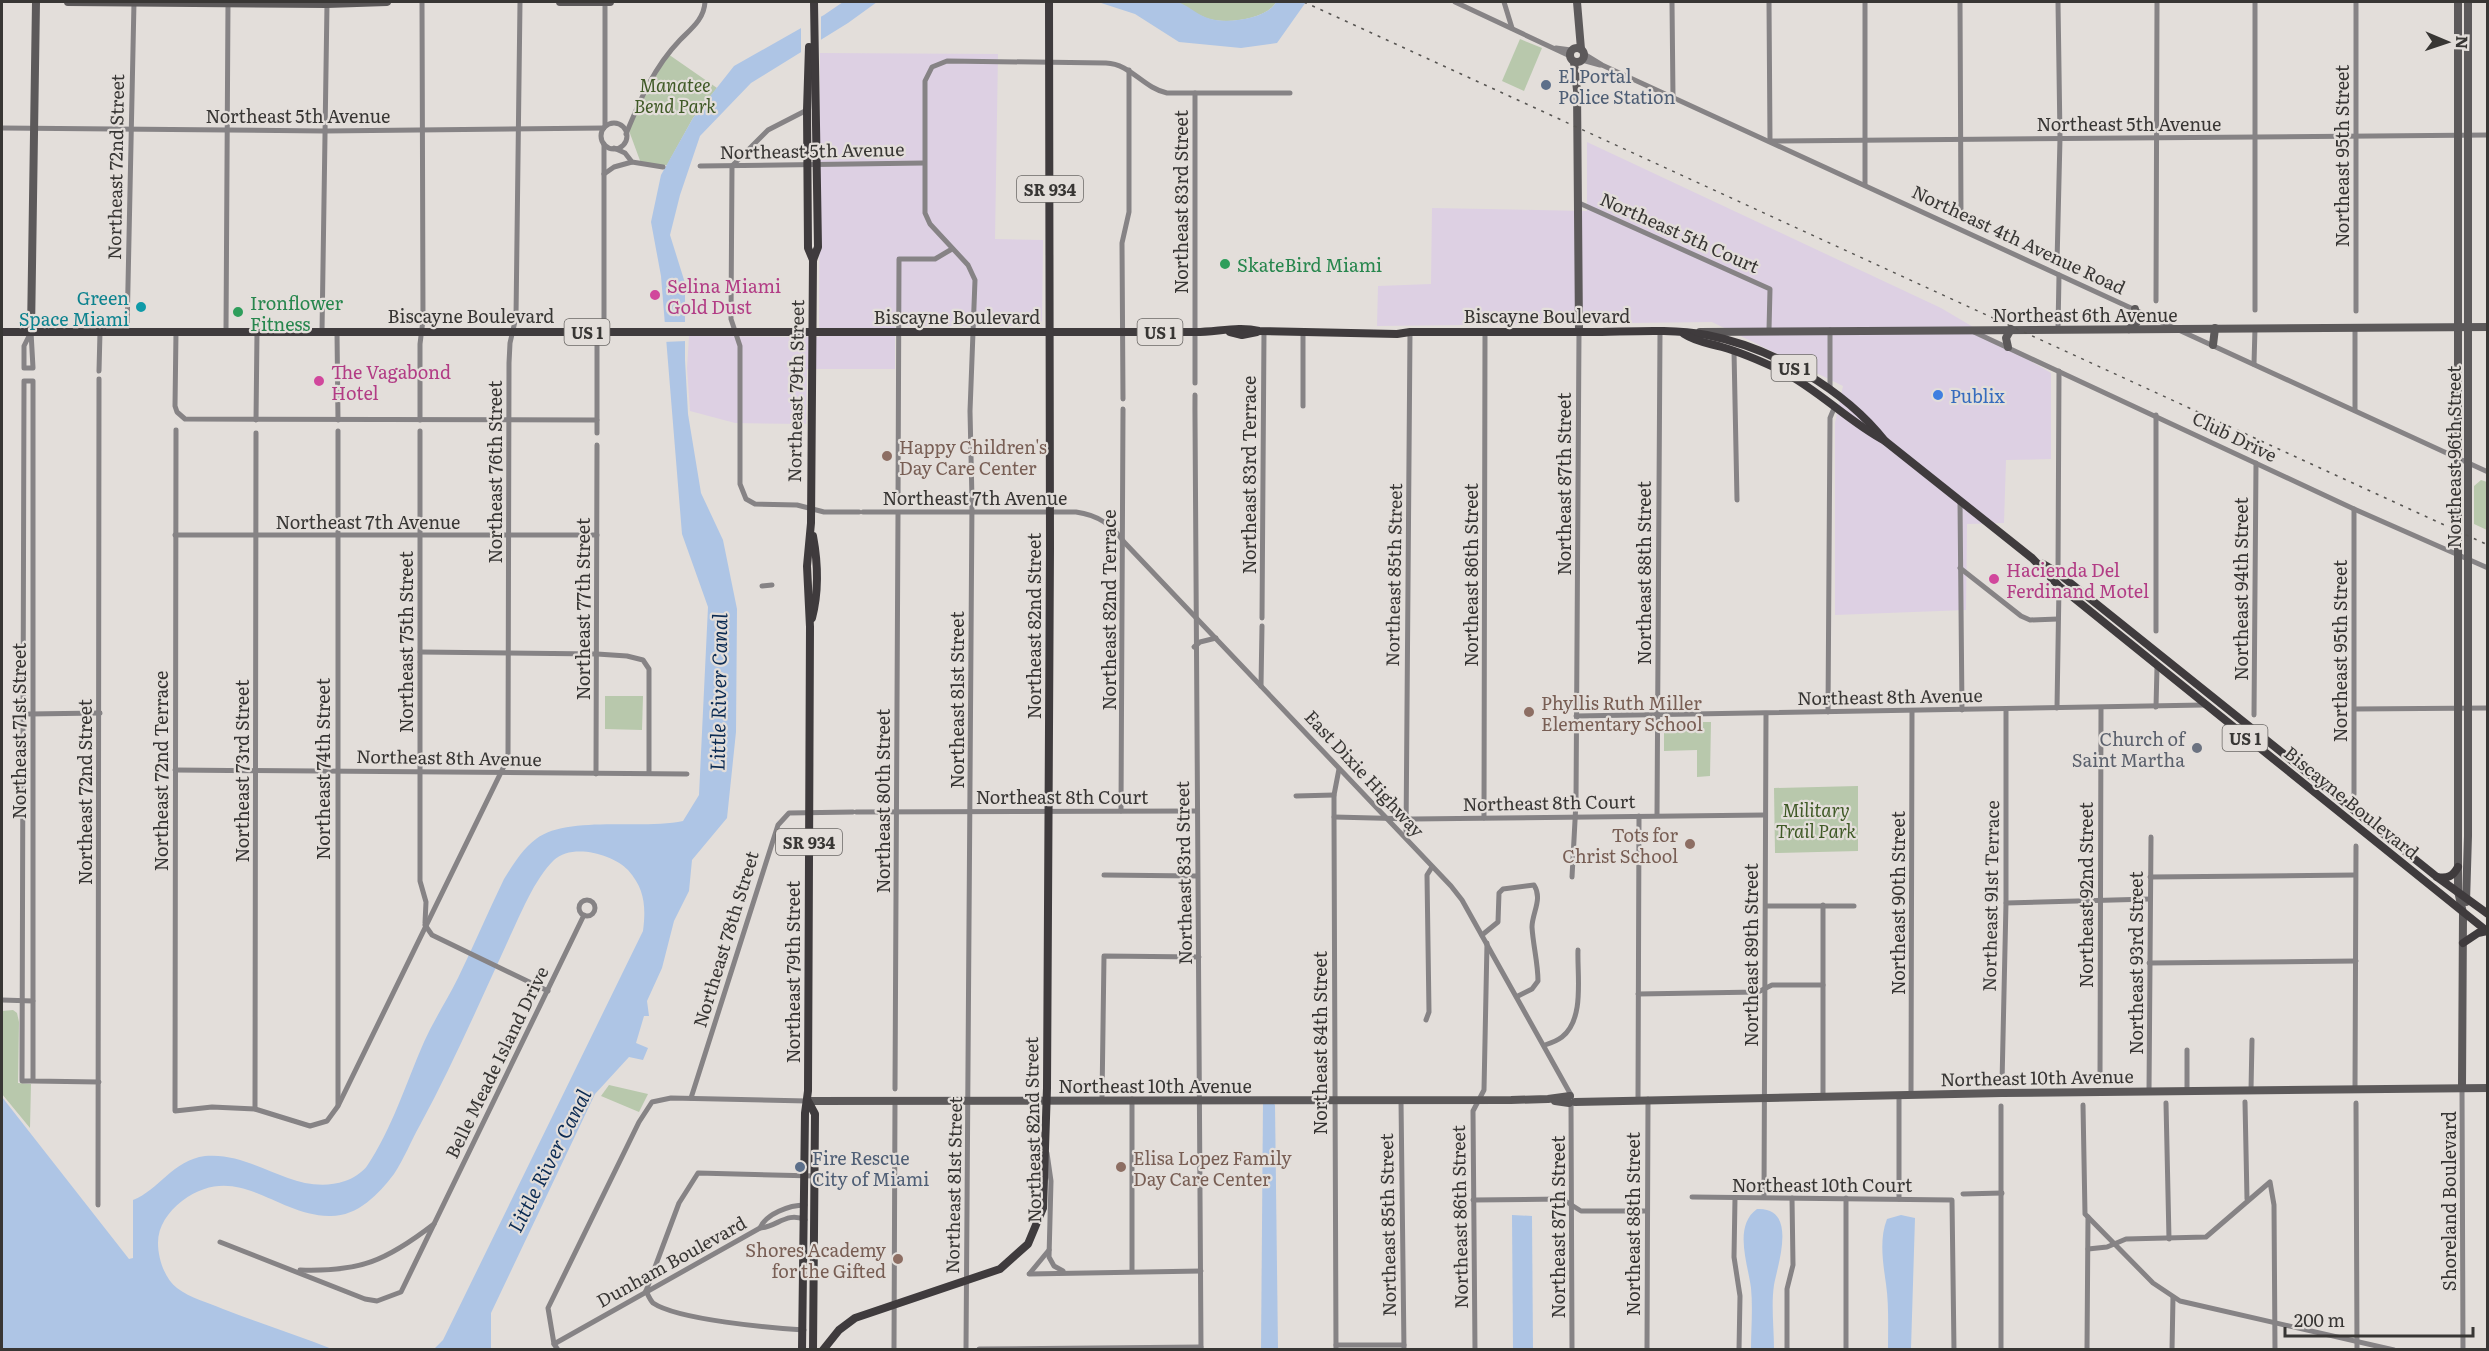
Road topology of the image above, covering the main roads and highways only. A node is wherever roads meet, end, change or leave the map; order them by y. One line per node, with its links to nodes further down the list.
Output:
1 (809, 2): 4 (main road, Northeast 79th Street / SR 934)
2 (814, 2): 4 (main road, Northeast 79th Street)
3 (1049, 2): 9 (main road, Northeast 82nd Street / SR 934)
4 (812, 20): 5 (main road, Northeast 79th Street / SR 934)
5 (812, 48): 6 (main road, Northeast 79th Street); 6 (main road, Northeast 79th Street / SR 934)
6 (813, 260): 8 (main road, Northeast 79th Street / SR 934)
7 (2, 332): 8 (main road, Biscayne Boulevard / US 1)
8 (812, 332): 9 (main road, Biscayne Boulevard / US 1); 22 (main road, Northeast 79th Street / SR 934)
9 (1051, 332): 10 (main road, Biscayne Boulevard / US 1); 25 (main road, Northeast 82nd Street / SR 934)
10 (1683, 334): 11 (main road, Biscayne Boulevard / US 1); 11 (main road, Biscayne Boulevard / US 1)
11 (1886, 441): 12 (main road, Biscayne Boulevard / US 1)
12 (2032, 558): 13 (main road, Biscayne Boulevard / US 1); 14 (main road, Biscayne Boulevard / US 1)
13 (2204, 705): 14 (main road); 15 (main road, Biscayne Boulevard / US 1)
14 (2226, 706): 16 (main road, Biscayne Boulevard / US 1)
15 (2288, 772): 16 (main road); 20 (main road, Biscayne Boulevard / US 1)
16 (2311, 776): 18 (main road, Biscayne Boulevard / US 1)
17 (2458, 867): 18 (main road)
18 (2437, 877): 19 (main road, Biscayne Boulevard / US 1)
19 (2487, 914)
20 (2487, 932): 21 (main road)
21 (2463, 943)
22 (808, 1101): 23 (main road, Northeast 79th Street / SR 934); 24 (main road, Northeast 79th Street)
23 (802, 1350)
24 (813, 1350)
25 (824, 1350)

